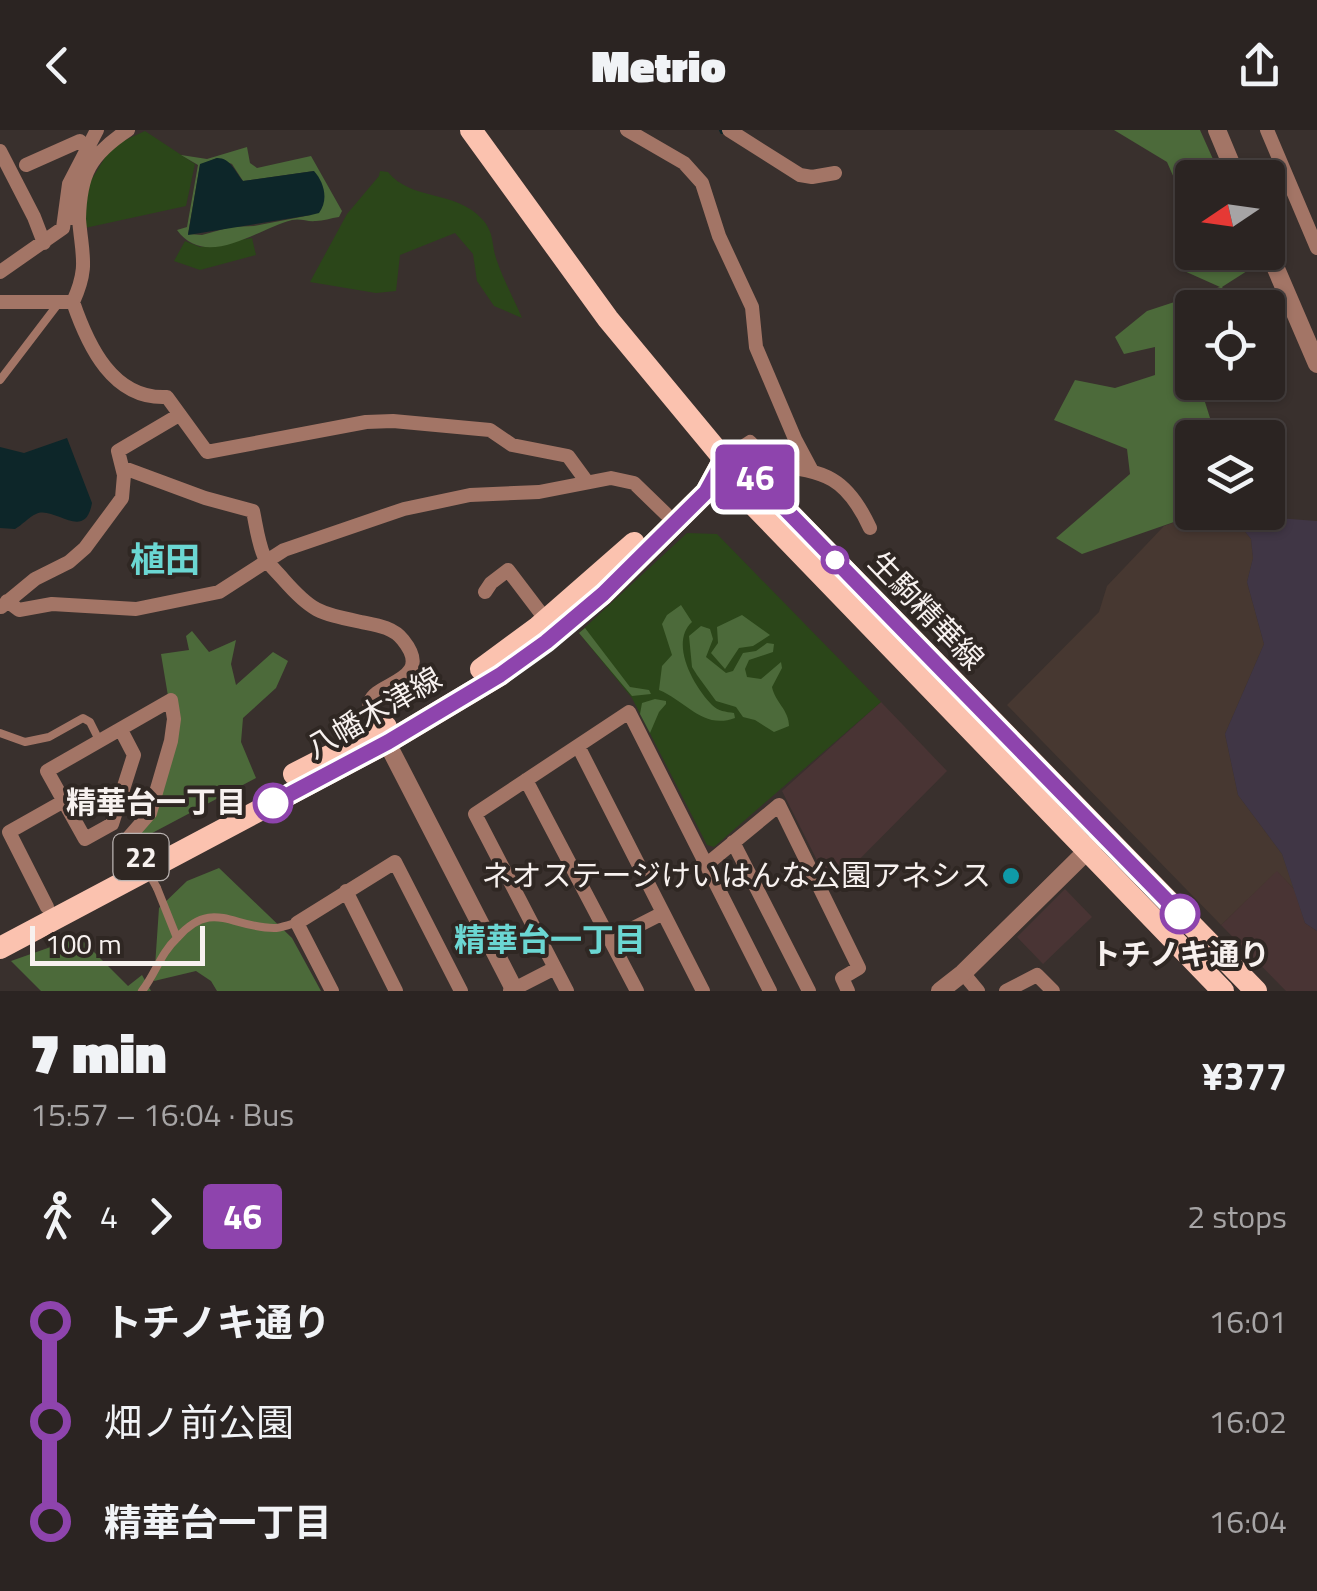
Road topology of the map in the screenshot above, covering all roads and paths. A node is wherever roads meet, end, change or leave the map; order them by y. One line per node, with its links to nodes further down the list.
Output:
1 (98, 130): 8 (street)
2 (128, 130): 13 (street)
3 (471, 130): 24 (main road)
4 (627, 130): 26 (street)
5 (728, 130): 12 (street)
6 (1216, 130): 10 (street)
7 (1266, 130): 15 (street)
8 (84, 141): 11 (street); 13 (street)
9 (0, 151): 14 (street)
10 (1229, 160)
11 (26, 165)
12 (835, 173)
13 (72, 218): 14 (street); 19 (street)
14 (44, 243): 17 (street)
15 (1317, 248)
16 (1278, 270): 20 (street)
17 (0, 272)
18 (0, 302): 19 (street)
19 (67, 302): 22 (lane); 23 (street)
20 (1310, 332): 21 (street)
21 (1317, 364)
22 (0, 380)
23 (179, 415): 25 (street); 27 (street)
24 (724, 459): 26 (street); 28 (main road, 八幡木津線 / 22); 36 (main road, 八幡木津線 / 22); 43 (main road, 生駒精華線)
25 (124, 468): 30 (street); 32 (street)
26 (811, 469): 29 (street)
27 (587, 482): 28 (street); 30 (street)
28 (666, 514): 33 (main road, 八幡木津線 / 22)
29 (870, 528)
30 (267, 560): 32 (street); 36 (street)
31 (485, 592): 33 (street)
32 (4, 604)
33 (546, 620): 36 (main road, 八幡木津線 / 22)
34 (120, 730): 37 (street); 40 (street); 41 (street)
35 (0, 733): 37 (lane)
36 (384, 736): 46 (main road, 八幡木津線 / 22); 52 (main road, 八幡木津線 / 22); 55 (street)
37 (100, 742): 40 (street)
38 (578, 746): 39 (street); 44 (street); 47 (street)
39 (526, 780): 51 (street); 53 (street)
40 (64, 801): 46 (street)
41 (129, 837): 50 (lane, bridge)
42 (734, 842): 44 (street); 64 (street); 65 (street)
43 (1094, 844): 54 (street); 70 (main road, 生駒精華線); 71 (main road, 生駒精華線)
44 (706, 865): 63 (street)
45 (346, 891): 48 (street); 58 (street); 59 (street)
46 (47, 907): 49 (main road, 八幡木津線 / 22)
47 (663, 913): 51 (street); 62 (street)
48 (298, 923): 50 (lane); 57 (street)
49 (0, 932)
50 (177, 938): 56 (lane)
51 (610, 940): 61 (street)
52 (0, 948)
53 (555, 968): 55 (street); 60 (street)
54 (963, 973): 66 (street); 67 (street)
55 (513, 990)
56 (142, 991)
57 (332, 991)
58 (396, 991)
59 (462, 991)
60 (567, 991)
61 (637, 991)
62 (703, 991)
63 (770, 991)
64 (809, 991)
65 (848, 991)
66 (940, 991)
67 (978, 991)
68 (1006, 991): 69 (street)
69 (1052, 991)
70 (1223, 991)
71 (1256, 991)

